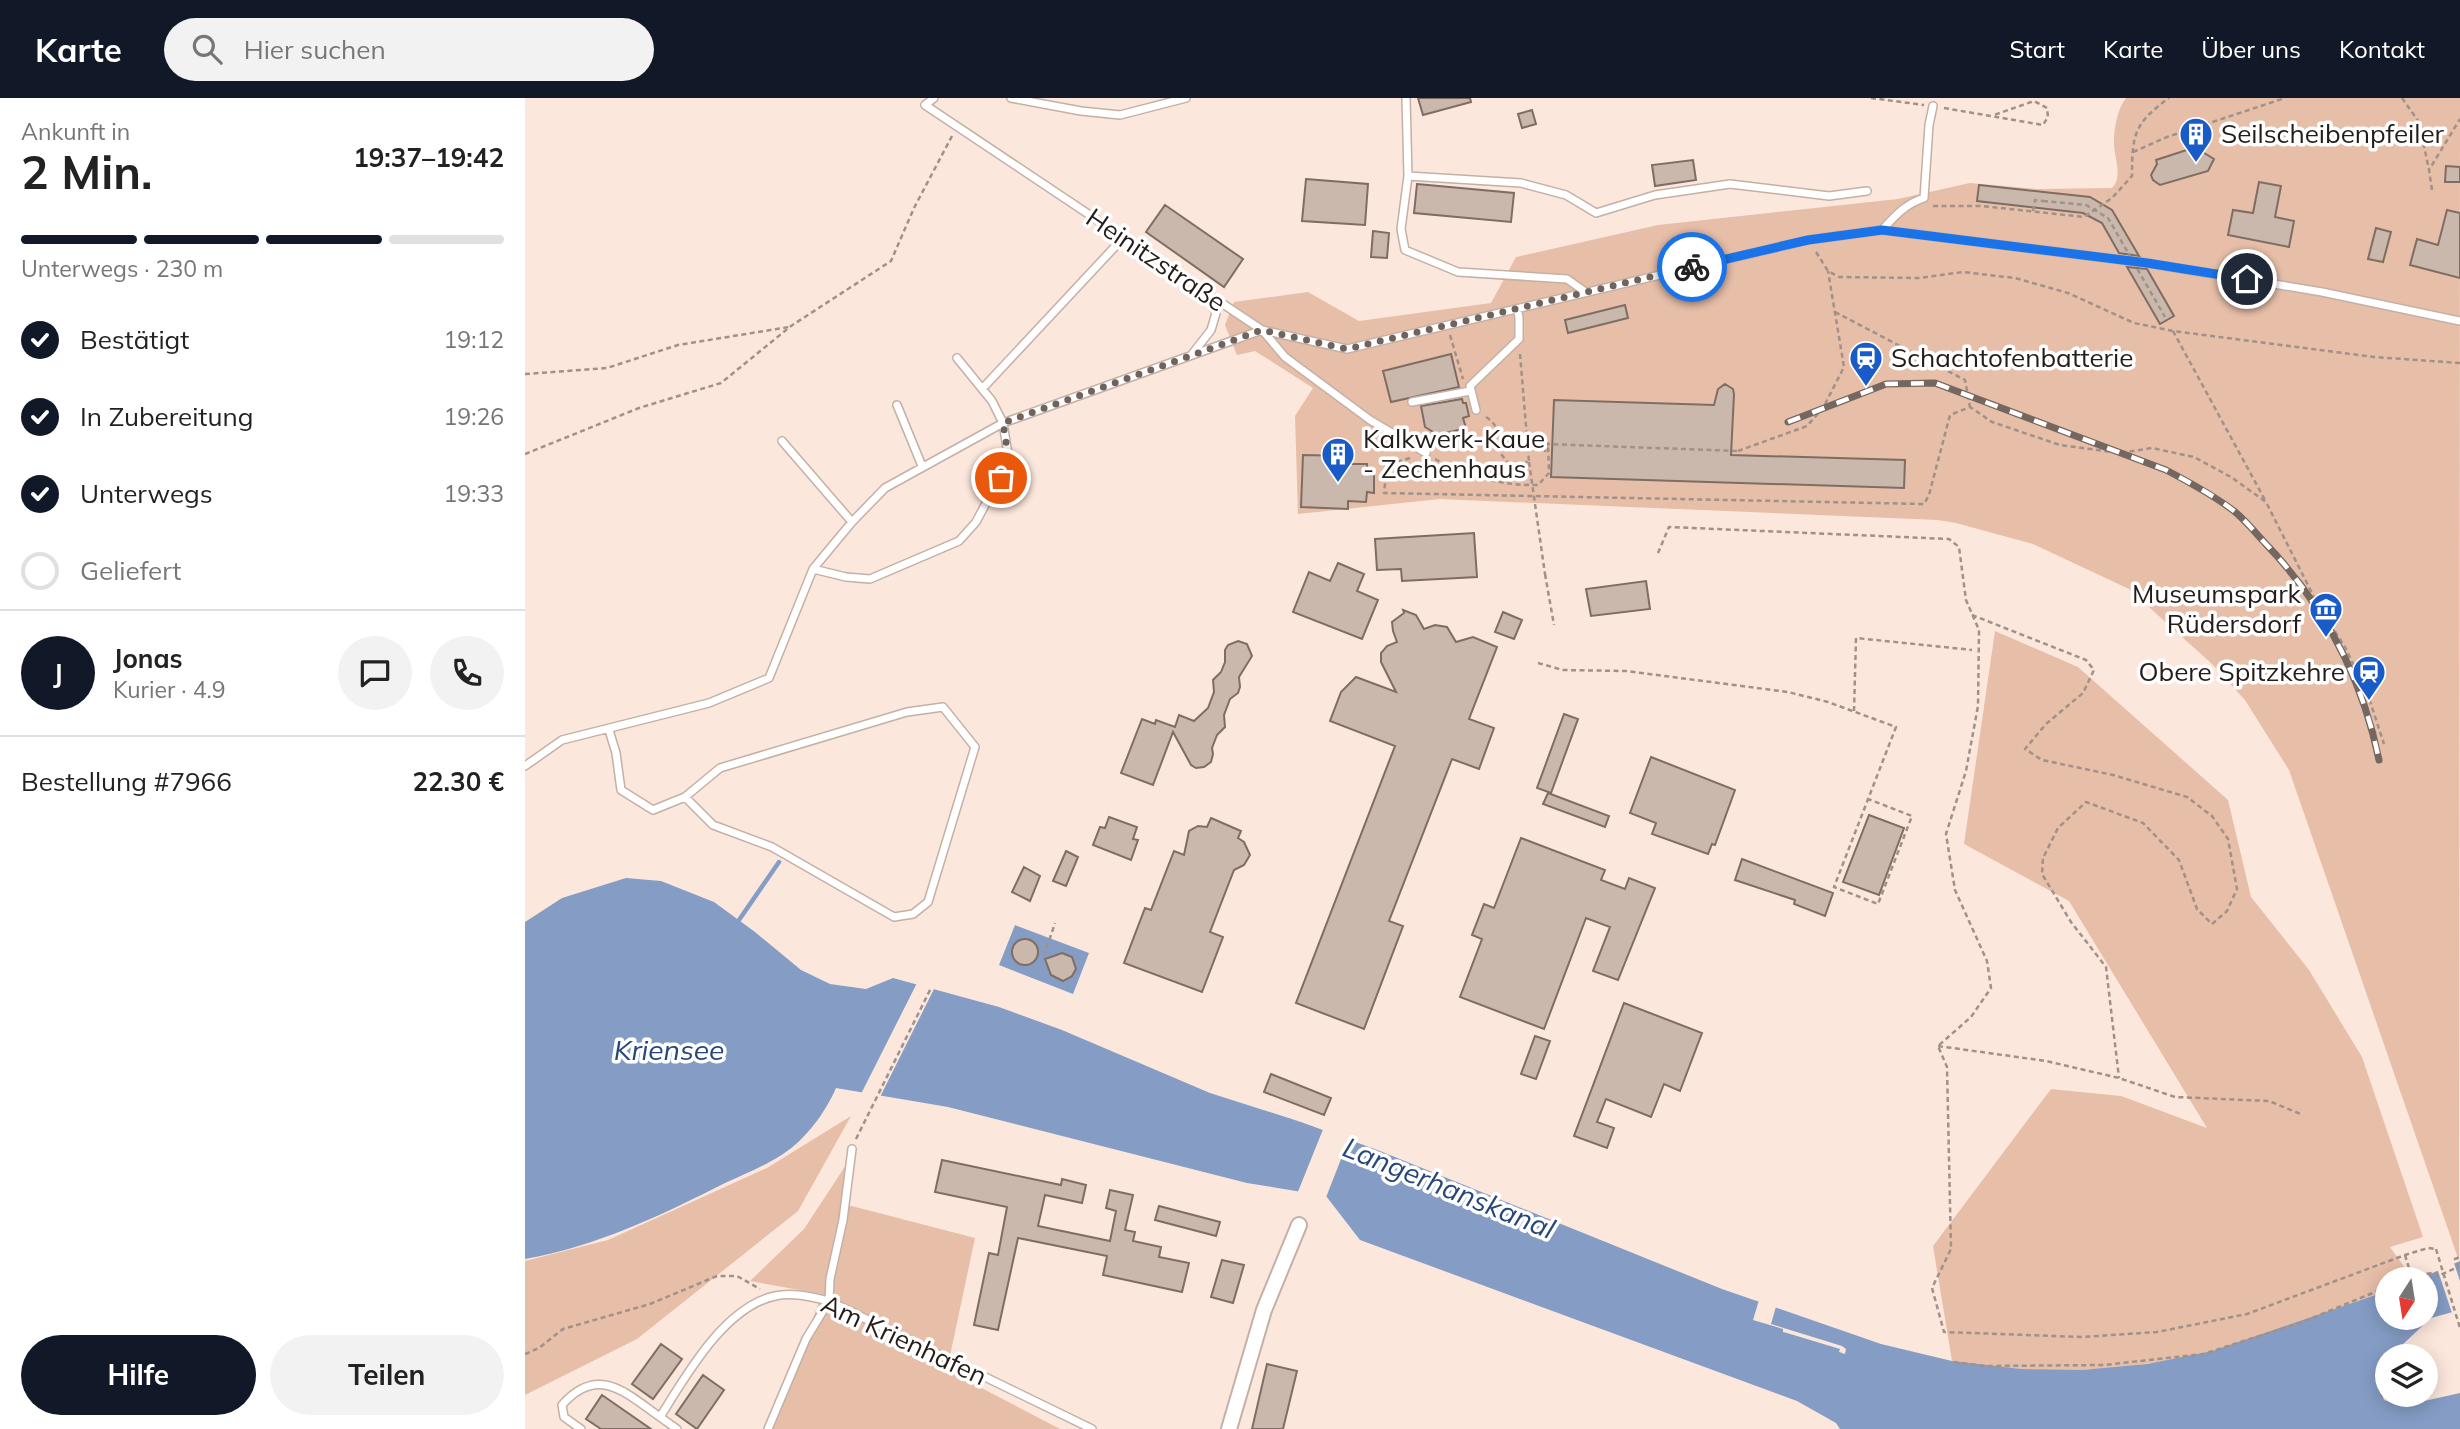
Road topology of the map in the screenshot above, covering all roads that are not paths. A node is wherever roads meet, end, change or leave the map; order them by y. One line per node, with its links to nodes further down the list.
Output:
1 (933, 98): 9 (lane, Heinitzstraße)
2 (1011, 98): 3 (lane)
3 (1186, 98)
4 (1406, 98): 6 (lane)
5 (1933, 106): 8 (lane)
6 (1408, 176): 7 (lane); 10 (lane)
7 (1867, 191)
8 (1882, 230): 10 (lane, Heinitzstraße); 13 (lane, Heinitzstraße)
9 (1124, 237): 11 (lane, Heinitzstraße); 18 (lane)
10 (1584, 291): 12 (lane, Heinitzstraße)
11 (1205, 294): 14 (lane, Heinitzstraße); 15 (lane)
12 (1517, 309): 14 (lane, Heinitzstraße); 17 (lane)
13 (2460, 321)
14 (1262, 330): 15 (lane); 24 (lane)
15 (1190, 356): 22 (lane)
16 (957, 358): 18 (lane)
17 (1470, 388): 19 (lane); 21 (lane)
18 (982, 389): 22 (lane)
19 (1412, 402)
20 (897, 405): 25 (lane)
21 (1476, 410)
22 (1003, 423): 25 (lane); 27 (lane)
23 (782, 441): 26 (lane)
24 (1426, 453)
25 (922, 466): 26 (lane)
26 (852, 522): 27 (lane)
27 (813, 569): 28 (lane)
28 (609, 730): 29 (lane); 30 (lane)
29 (525, 766)
30 (685, 797): 30 (lane)
31 (852, 1149): 33 (lane)
32 (1299, 1225): 39 (street)
33 (829, 1301): 34 (lane, Am Krienhafen); 37 (lane); 38 (lane, Am Krienhafen)
34 (660, 1417): 35 (lane); 36 (lane)
35 (581, 1429)
36 (677, 1429)
37 (768, 1429)
38 (1092, 1429)
39 (1229, 1429)

